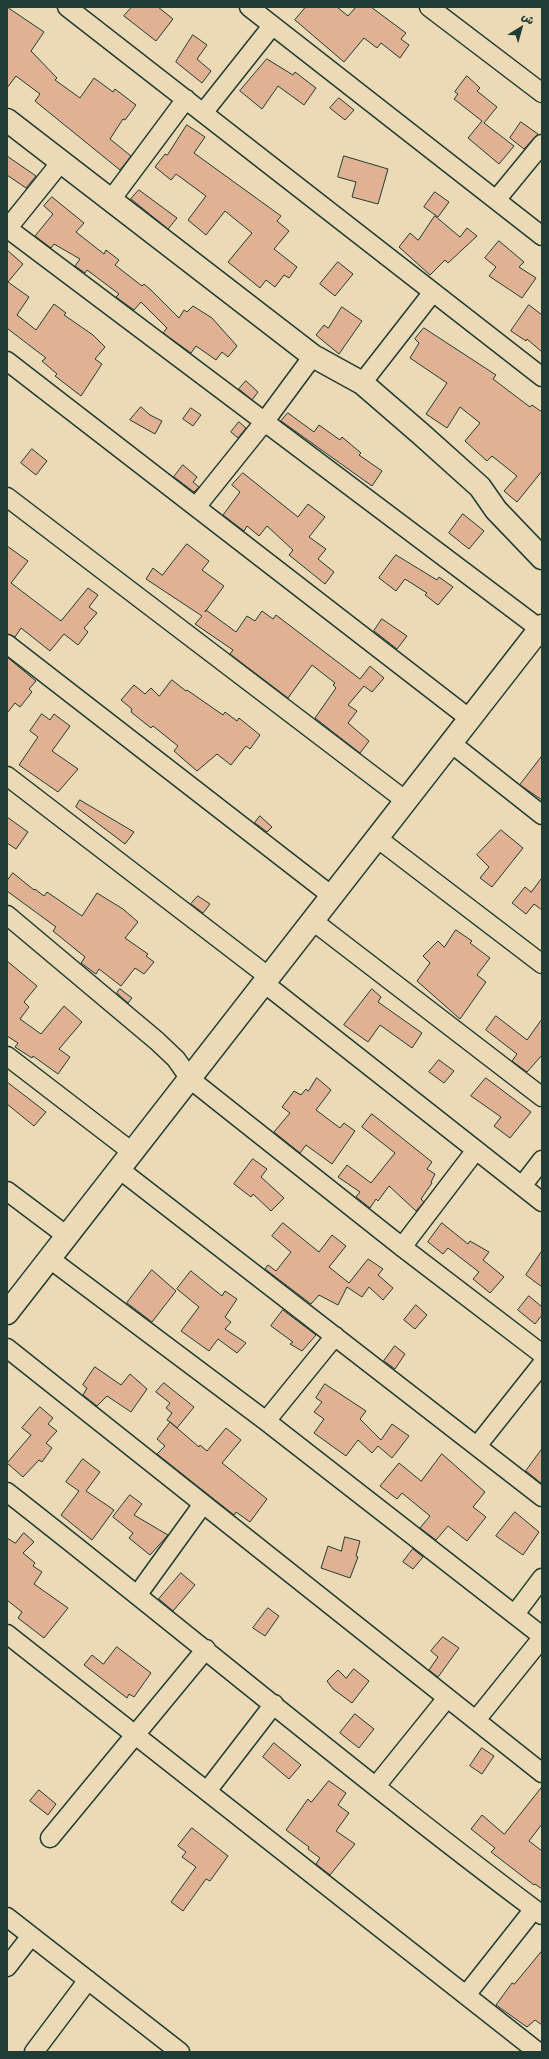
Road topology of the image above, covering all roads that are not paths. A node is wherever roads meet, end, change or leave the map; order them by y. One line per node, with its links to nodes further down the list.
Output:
1 (67, 7): 6 (street)
2 (249, 7): 4 (street)
3 (429, 7): 5 (street)
4 (272, 26): 7 (street); 11 (street)
5 (542, 93)
6 (186, 100): 7 (street); 12 (street)
7 (203, 113): 15 (street)
8 (7, 120): 10 (street)
9 (542, 144): 11 (street)
10 (61, 162): 12 (street); 13 (street)
11 (496, 200): 14 (street)
12 (110, 201): 16 (street)
13 (7, 229): 20 (street)
14 (542, 236)
15 (433, 292): 18 (street); 19 (street)
16 (313, 356): 19 (street); 20 (street)
17 (7, 361): 22 (street)
18 (542, 376)
19 (362, 383): 23 (street)
20 (265, 421): 22 (street); 24 (street)
21 (7, 497): 29 (street)
22 (196, 507): 26 (street)
23 (542, 558)
24 (541, 628): 26 (street)
25 (7, 644): 32 (street)
26 (470, 718): 27 (street)
27 (451, 743): 29 (street); 30 (street)
28 (7, 776): 36 (street)
29 (406, 801): 31 (street)
30 (542, 815)
31 (377, 838): 32 (street); 35 (street)
32 (332, 896): 34 (street)
33 (7, 915): 38 (street)
34 (313, 921): 36 (street); 39 (street)
35 (542, 964)
36 (266, 980): 38 (street); 40 (street)
37 (7, 1056): 42 (street)
38 (190, 1079): 42 (street); 47 (street)
39 (542, 1097)
40 (476, 1150): 43 (street); 47 (street)
41 (542, 1160): 43 (street)
42 (126, 1161): 46 (street); 50 (street)
43 (522, 1186): 45 (street)
44 (7, 1191): 46 (street)
45 (542, 1202)
46 (67, 1236): 48 (street)
47 (402, 1248): 52 (street)
48 (50, 1259): 49 (street); 54 (street)
49 (7, 1313)
50 (335, 1336): 54 (street); 55 (street)
51 (7, 1348): 58 (street)
52 (542, 1354)
53 (542, 1364): 55 (street)
54 (266, 1422): 61 (street)
55 (477, 1446): 57 (street)
56 (7, 1492): 60 (street)
57 (542, 1497)
58 (203, 1504): 60 (street); 65 (street)
59 (542, 1578): 61 (street)
60 (138, 1594): 64 (street)
61 (515, 1614): 63 (street)
62 (7, 1634): 68 (street)
63 (542, 1637): 67 (street)
64 (206, 1649): 66 (street); 68 (street)
65 (447, 1698): 67 (street); 70 (street)
66 (274, 1704): 70 (street); 71 (street)
67 (476, 1720): 69 (street)
68 (134, 1734): 71 (street); 72 (street)
69 (542, 1773)
70 (376, 1786): 73 (street)
71 (207, 1791): 78 (street)
72 (50, 1838)
73 (538, 1912): 78 (street)
74 (7, 1917): 75 (street)
75 (31, 1936): 76 (street); 77 (street)
76 (7, 1967)
77 (88, 1980): 79 (street); 80 (street)
78 (466, 1995): 81 (street)
79 (172, 2050)
80 (34, 2052)
81 (538, 2052)

